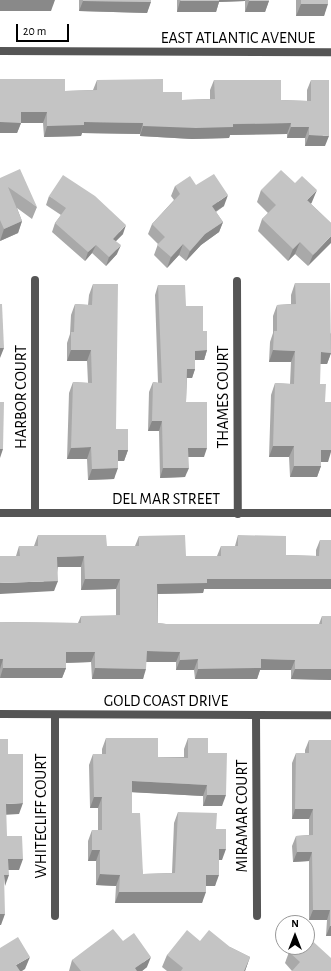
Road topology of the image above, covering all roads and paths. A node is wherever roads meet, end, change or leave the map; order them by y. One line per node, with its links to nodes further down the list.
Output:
1 (0, 51): 2 (street, EAST ATLANTIC AVENUE)
2 (331, 52)
3 (35, 280): 6 (street, HARBOR COURT)
4 (237, 280): 8 (street, THAMES COURT)
5 (0, 513): 6 (street, DEL MAR STREET)
6 (35, 513): 8 (street, DEL MAR STREET)
7 (331, 513): 8 (street, DEL MAR STREET)
8 (238, 514)
9 (0, 714): 10 (street, GOLD COAST DRIVE)
10 (55, 715): 11 (street, GOLD COAST DRIVE); 13 (street, WHITECLIFF COURT)
11 (256, 715): 12 (street, GOLD COAST DRIVE); 14 (street, MIRAMAR COURT)
12 (331, 715)
13 (55, 916)
14 (257, 916)

